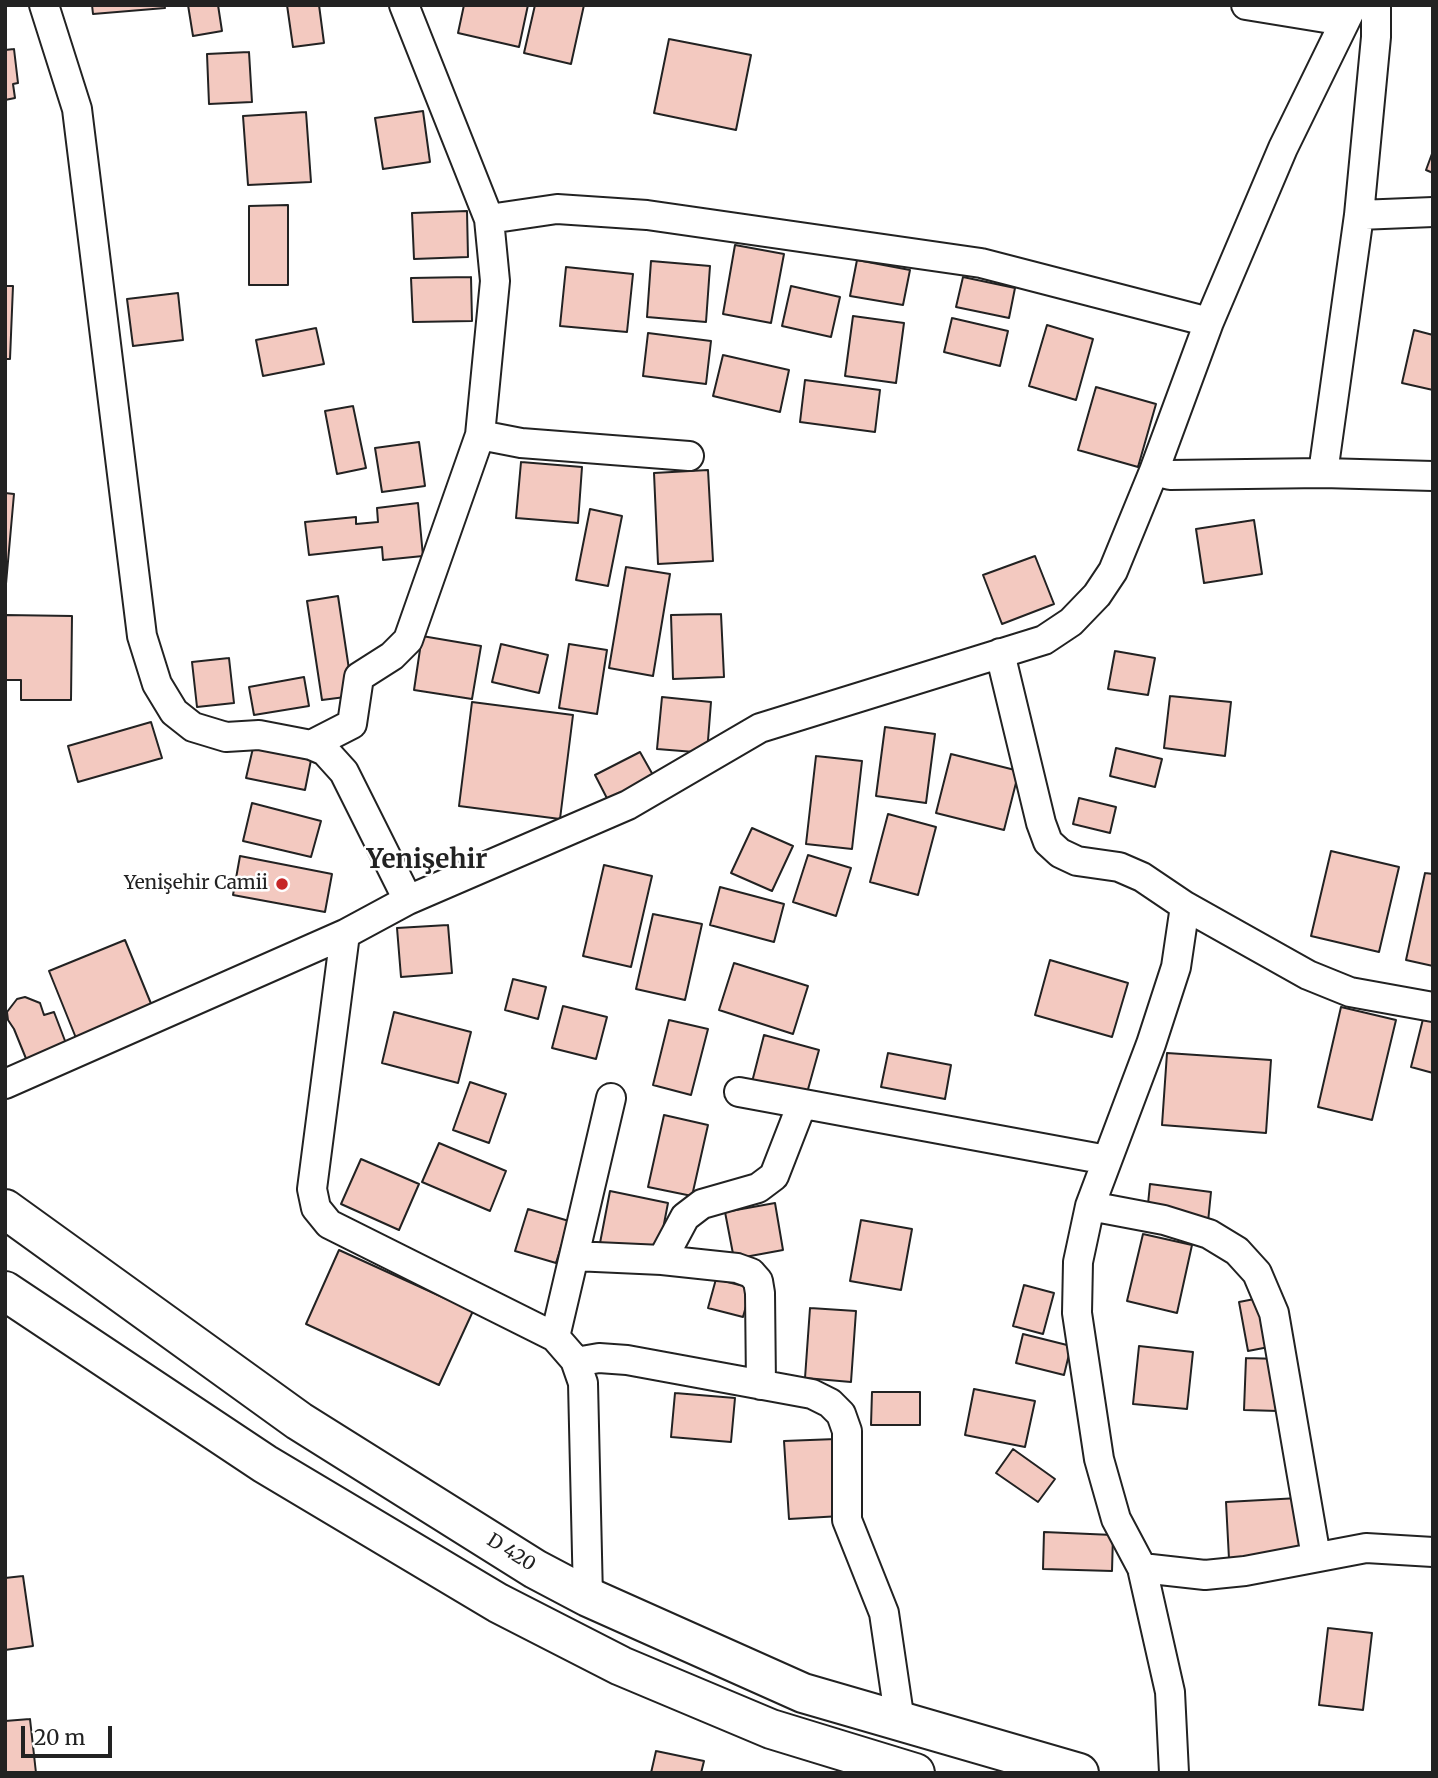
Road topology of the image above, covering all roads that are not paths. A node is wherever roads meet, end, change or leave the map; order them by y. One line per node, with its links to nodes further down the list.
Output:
1 (44, 5): 16 (street)
2 (404, 5): 8 (street)
3 (1246, 5): 5 (street)
4 (1376, 5): 7 (street)
5 (1349, 13): 9 (street)
6 (1433, 212): 7 (street)
7 (1359, 215): 13 (street)
8 (489, 219): 9 (street); 10 (street)
9 (1209, 322): 12 (street)
10 (480, 435): 11 (street); 16 (street)
11 (689, 456)
12 (1154, 471): 13 (street); 15 (street)
13 (1323, 473): 14 (street)
14 (1433, 476)
15 (1000, 653): 17 (street); 18 (street)
16 (311, 746): 17 (street)
17 (408, 900): 19 (street)
18 (1185, 906): 20 (street); 25 (street)
19 (345, 934): 21 (street); 31 (street)
20 (1433, 1007)
21 (5, 1084)
22 (739, 1092): 24 (street)
23 (611, 1098): 28 (street)
24 (802, 1104): 25 (street); 29 (street)
25 (1107, 1160): 26 (street)
26 (1090, 1206): 35 (street); 36 (street)
27 (5, 1209): 37 (highway, D 420)
28 (574, 1256): 29 (street); 31 (street)
29 (662, 1260): 33 (street)
30 (5, 1291): 39 (highway)
31 (555, 1337): 32 (street)
32 (576, 1362): 33 (street); 37 (street)
33 (761, 1385): 38 (street)
34 (1433, 1552): 35 (street)
35 (1316, 1557): 36 (street)
36 (1142, 1568): 41 (street)
37 (588, 1597): 38 (highway, D 420)
38 (900, 1721): 40 (highway, D 420)
39 (915, 1773)
40 (1079, 1773)
41 (1174, 1773)

